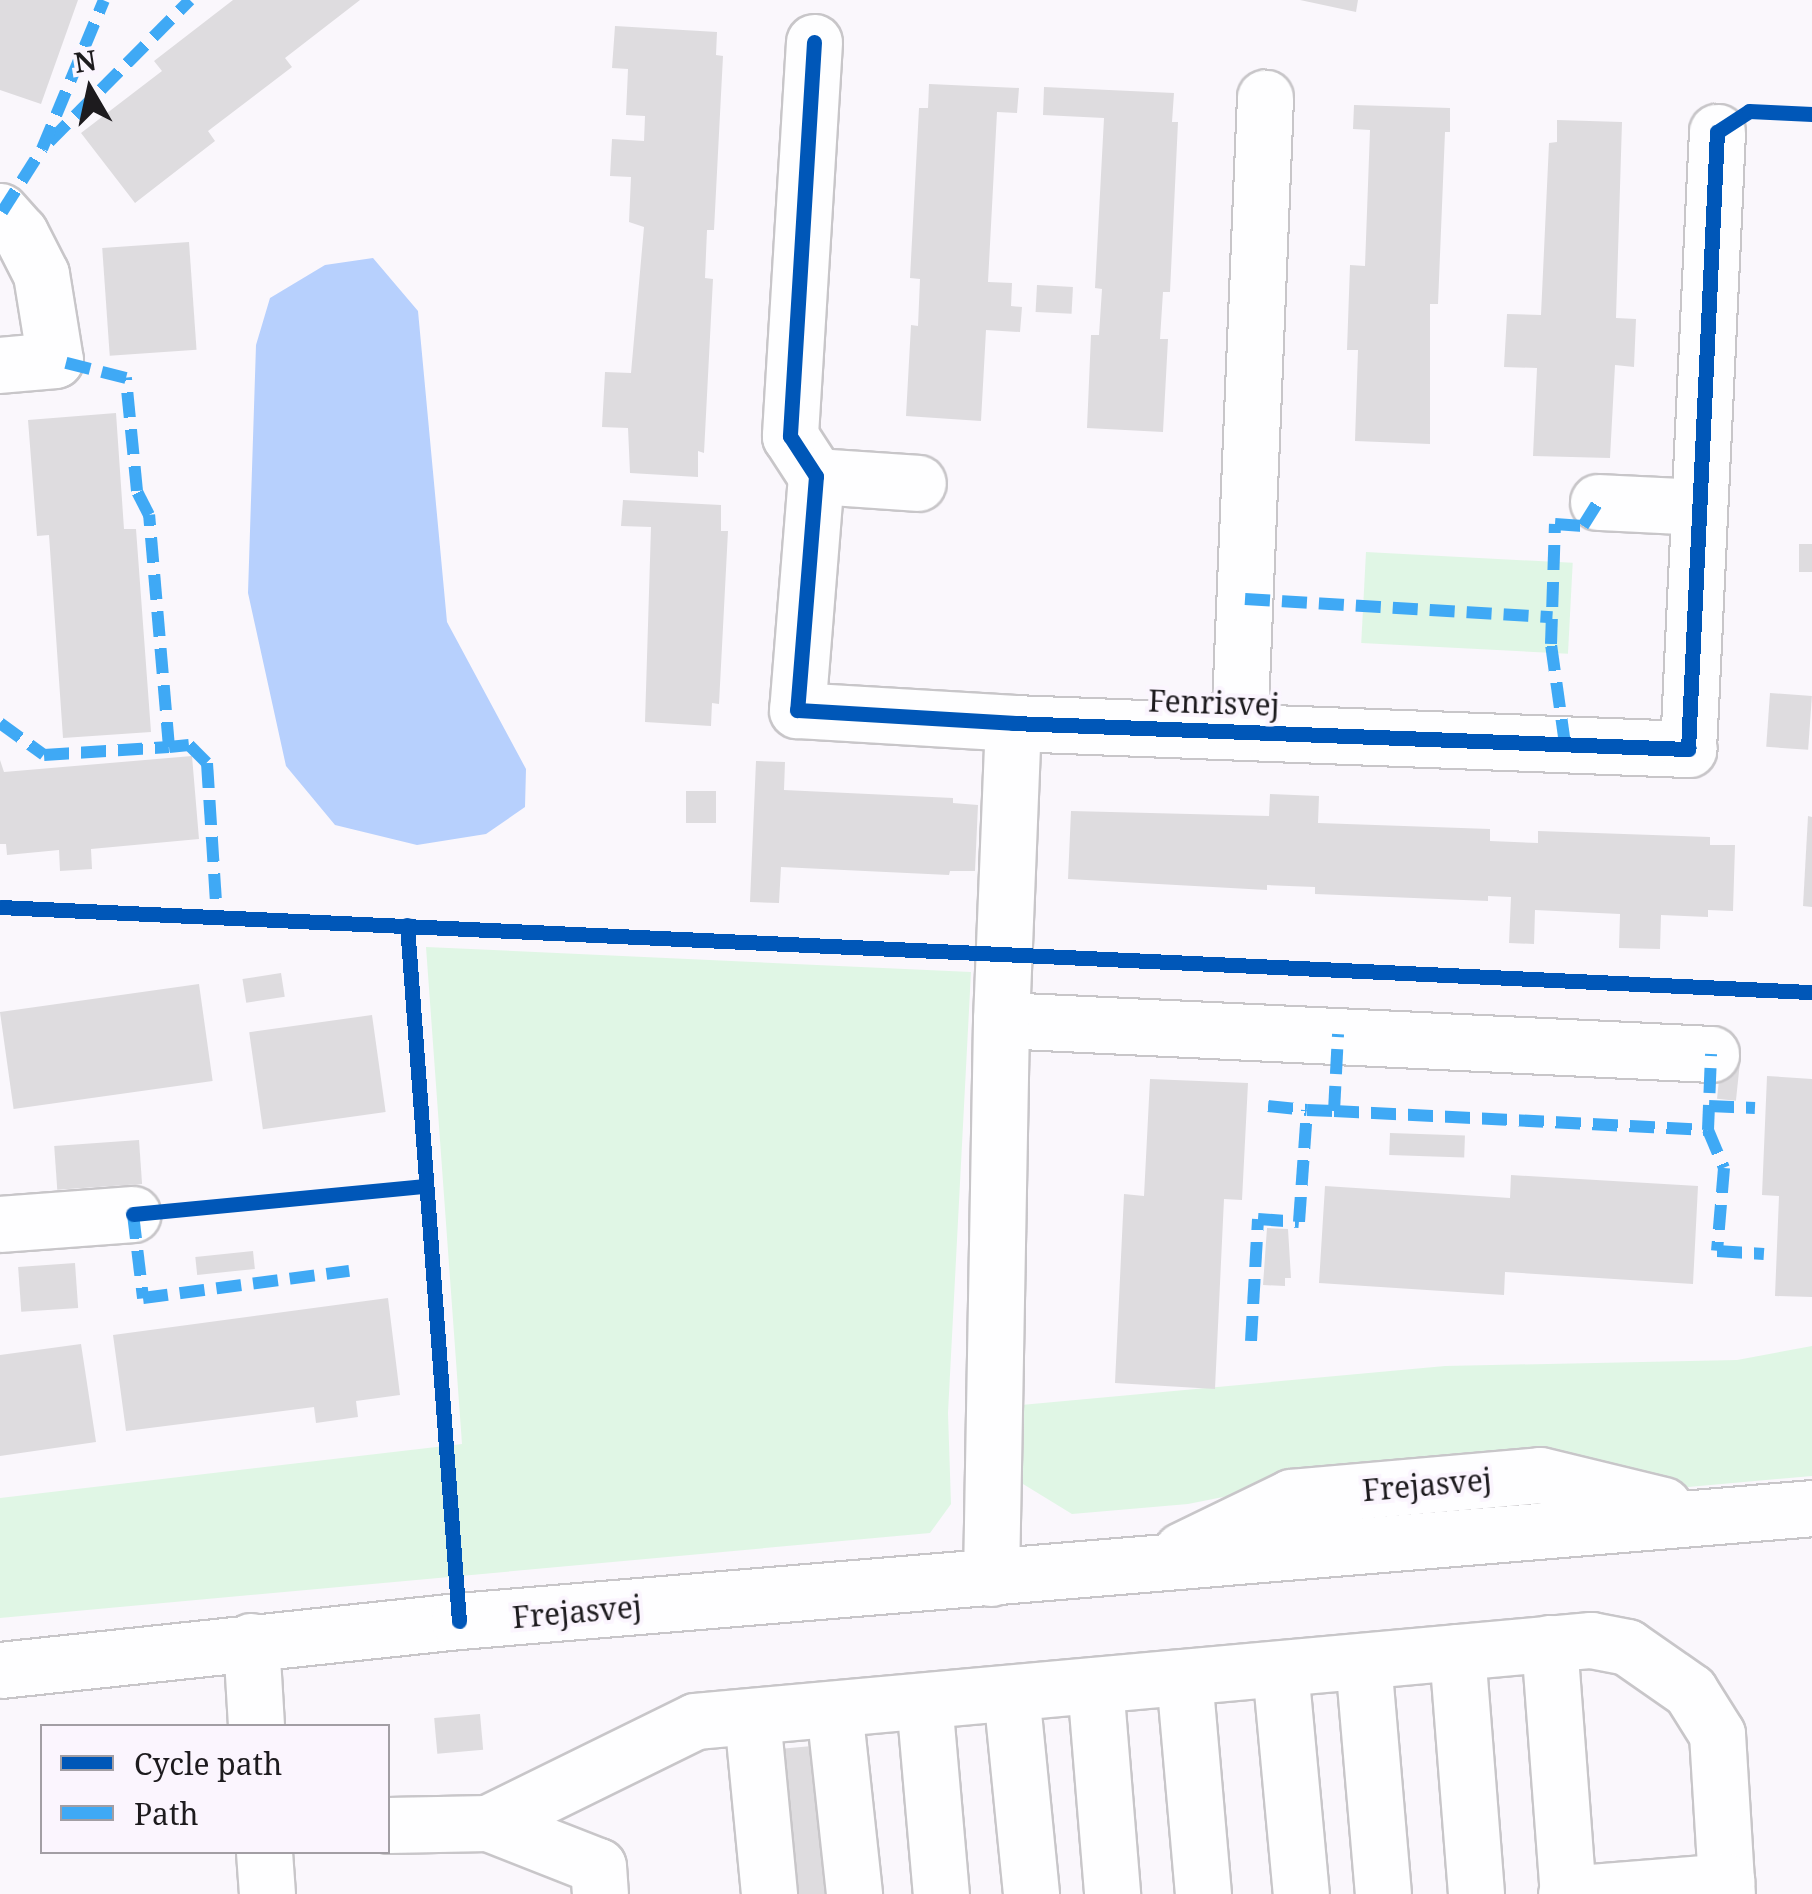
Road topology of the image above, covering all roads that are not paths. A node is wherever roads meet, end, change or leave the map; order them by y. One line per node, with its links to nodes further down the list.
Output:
1 (814, 42): 6 (street)
2 (1265, 98): 11 (street, Fenrisvej)
3 (1716, 132): 9 (street, Fenrisvej)
4 (0, 211): 5 (street)
5 (0, 365)
6 (816, 476): 7 (street); 10 (street, Fenrisvej)
7 (918, 483)
8 (1598, 502): 9 (street)
9 (1700, 507): 11 (street, Fenrisvej)
10 (1013, 723): 11 (street, Fenrisvej); 12 (street)
11 (1239, 731)
12 (1001, 1020): 13 (street); 17 (street)
13 (1712, 1054)
14 (133, 1214): 15 (street)
15 (0, 1224)
16 (1812, 1508): 17 (street, Frejasvej)
17 (992, 1578): 18 (street, Frejasvej)
18 (251, 1641): 23 (street, Frejasvej); 30 (street)
19 (1549, 1643): 20 (street); 34 (street); 46 (street)
20 (1456, 1652): 21 (street); 45 (street)
21 (1363, 1661): 22 (street); 44 (street)
22 (1280, 1668): 24 (street); 43 (street)
23 (0, 1670)
24 (1184, 1677): 25 (street); 42 (street)
25 (1094, 1685): 26 (street); 41 (street)
26 (1012, 1693): 27 (street); 40 (street)
27 (924, 1701): 28 (street); 39 (street)
28 (834, 1709): 29 (street); 38 (street)
29 (752, 1717): 31 (street); 37 (street)
30 (256, 1724)
31 (488, 1823): 32 (street); 36 (street)
32 (390, 1825)
33 (264, 1854): 35 (street)
34 (1726, 1887): 46 (street)
35 (267, 1894)
36 (600, 1894)
37 (769, 1894)
38 (854, 1894)
39 (941, 1894)
40 (1031, 1894)
41 (1112, 1894)
42 (1203, 1894)
43 (1301, 1894)
44 (1383, 1894)
45 (1476, 1894)
46 (1567, 1894)

